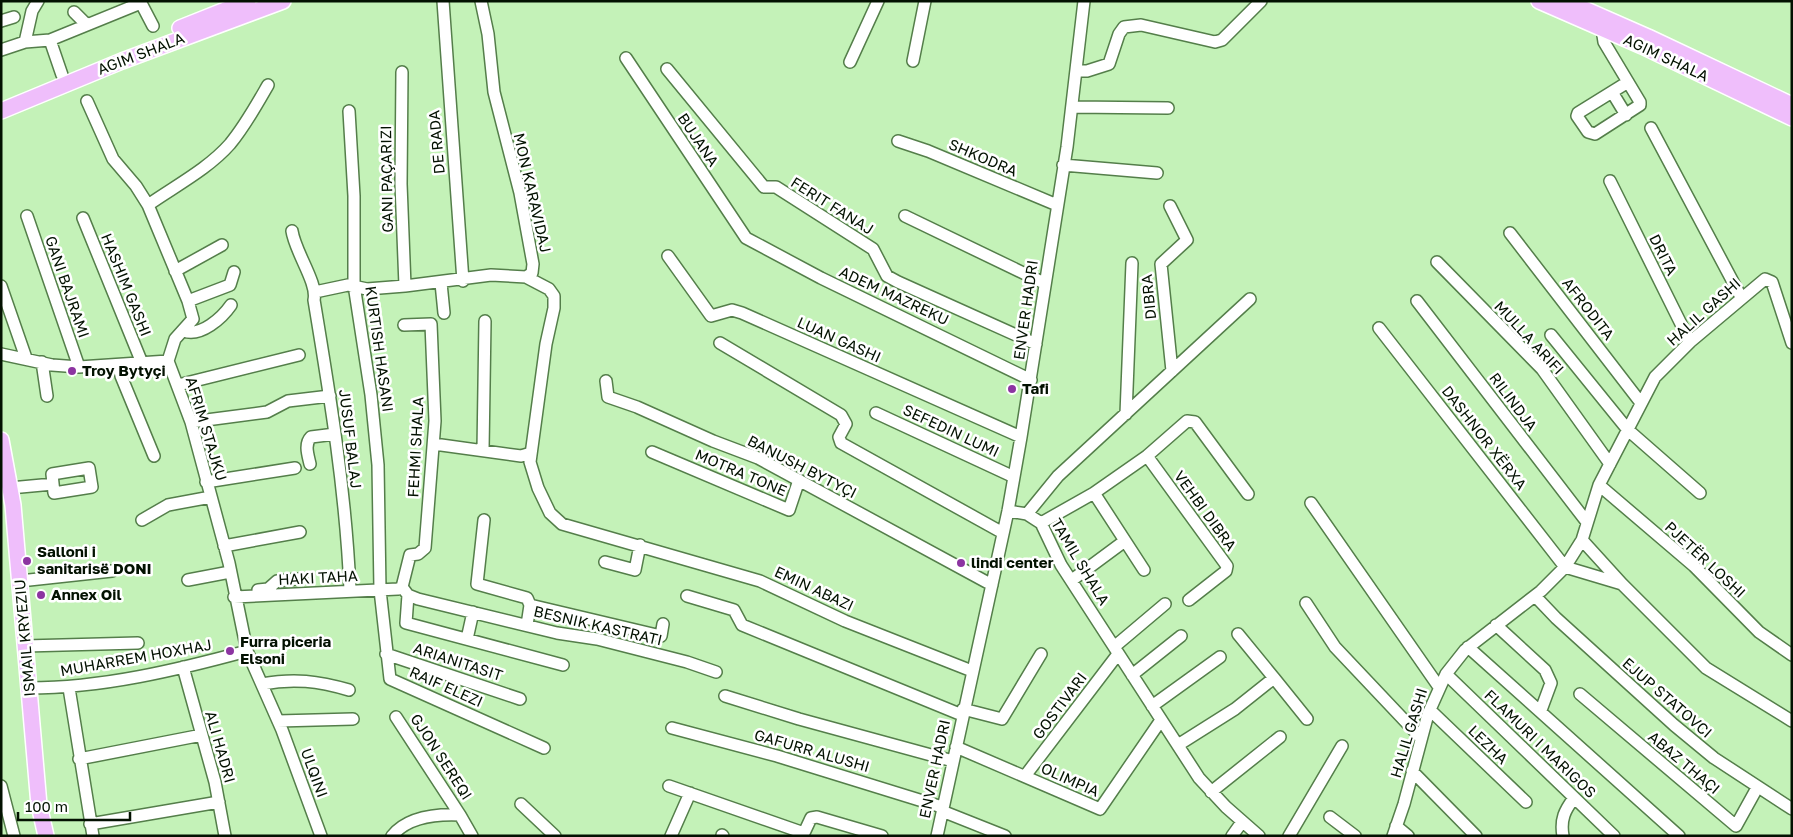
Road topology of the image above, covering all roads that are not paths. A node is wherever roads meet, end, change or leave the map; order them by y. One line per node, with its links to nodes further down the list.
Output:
1 (38, 1): 19 (street)
2 (248, 1): 27 (main road, AGIM SHALA)
3 (284, 1): 36 (main road, AGIM SHALA)
4 (443, 1): 61 (street, DE RADA)
5 (481, 1): 60 (street, MON KARAVIDAJ)
6 (878, 1): 23 (street)
7 (925, 1): 22 (street)
8 (1084, 1): 25 (street, ENVER HADRI)
9 (1262, 1): 25 (street)
10 (1539, 1): 17 (main road, AGIM SHALA)
11 (1566, 1): 33 (main road, AGIM SHALA)
12 (74, 12): 15 (street)
13 (14, 17): 14 (street)
14 (1, 21)
15 (86, 24): 16 (street); 18 (street)
16 (153, 26)
17 (1602, 29): 28 (street); 39 (main road, AGIM SHALA)
18 (50, 40): 19 (street); 27 (street)
19 (25, 42): 20 (street)
20 (1, 50)
21 (626, 58): 53 (street, BUJANA)
22 (913, 61)
23 (850, 62)
24 (667, 70): 82 (street, FERIT FANAJ)
25 (1076, 71): 34 (street, ENVER HADRI)
26 (402, 72): 66 (street, GANI PAÇARIZI)
27 (62, 75): 31 (main road, AGIM SHALA)
28 (1628, 82): 30 (street); 38 (street)
29 (268, 85): 45 (street)
30 (1612, 92): 38 (street); 38 (street)
31 (1, 100)
32 (87, 101): 45 (street)
33 (1792, 105)
34 (1072, 107): 35 (street); 42 (street, ENVER HADRI)
35 (1168, 108)
36 (1, 111)
37 (350, 111): 64 (street, KURTISH HASANI)
38 (1626, 115)
39 (1792, 118)
40 (1651, 128): 68 (street)
41 (898, 141): 46 (street, SHKODRA)
42 (1063, 165): 43 (street); 46 (street, ENVER HADRI)
43 (1157, 173)
44 (1610, 181): 79 (street, DRITA)
45 (148, 205): 58 (street)
46 (1057, 205): 63 (street, ENVER HADRI)
47 (1170, 206): 91 (street, DIBRA)
48 (28, 216): 90 (street, GANI BAJRAMI)
49 (905, 216): 63 (street)
50 (83, 218): 88 (street, HASHIM GASHI)
51 (292, 231): 67 (street, JUSUF BALAJ)
52 (1510, 233): 97 (street, AFRODITA)
53 (746, 238): 92 (street, ADEM MAZREKU)
54 (222, 245): 58 (street)
55 (668, 256): 103 (street, LUAN GASHI)
56 (1437, 262): 112 (street, MULLA ARIFI)
57 (1132, 263): 99 (street, DIBRA)
58 (175, 271): 70 (street)
59 (234, 272): 70 (street)
60 (526, 277): 61 (street); 108 (street, EMIN ABAZI)
61 (464, 280): 62 (street)
62 (441, 283): 66 (street); 73 (street)
63 (1044, 283): 82 (street, ENVER HADRI)
64 (354, 285): 66 (street); 67 (street); 149 (street, KURTISH HASANI)
65 (1, 286): 85 (street)
66 (405, 286)
67 (315, 292): 96 (street, JUSUF BALAJ)
68 (1741, 297): 79 (street, HALIL GASHI); 81 (street, HALIL GASHI)
69 (1250, 299): 91 (street)
70 (188, 300): 77 (street)
71 (1417, 301): 129 (street, RILINDJA)
72 (231, 305): 77 (street)
73 (444, 313)
74 (485, 321): 106 (street)
75 (404, 325): 105 (street, FEHMI SHALA)
76 (1379, 328): 138 (street, DASHNOR XËRXA)
77 (184, 331): 86 (street)
78 (1551, 335): 101 (street)
79 (1690, 342): 97 (street, HALIL GASHI)
80 (720, 343): 132 (street)
81 (1792, 343)
82 (1036, 344): 92 (street, ENVER HADRI)
83 (1, 354): 85 (street)
84 (299, 355): 94 (street)
85 (26, 358): 87 (street)
86 (168, 361): 88 (street); 94 (street, AFRIM STAJKU)
87 (42, 362): 90 (street); 95 (street)
88 (142, 363): 89 (street)
89 (119, 366): 90 (street); 109 (street)
90 (79, 367)
91 (1172, 371): 99 (street)
92 (1031, 380): 103 (street, ENVER HADRI)
93 (606, 381): 115 (street, BANUSH BYTYÇI)
94 (178, 385): 100 (street, AFRIM STAJKU)
95 (47, 396)
96 (330, 396): 100 (street); 102 (street, JUSUF BALAJ)
97 (1642, 403): 101 (street, HALIL GASHI)
98 (876, 413): 114 (street, SEFEDIN LUMI)
99 (1126, 414): 126 (street)
100 (191, 422): 116 (street, AFRIM STAJKU)
101 (1628, 430): 112 (street, HALIL GASHI); 121 (street)
102 (335, 434): 111 (street); 148 (street, JUSUF BALAJ)
103 (1021, 437): 114 (street, ENVER HADRI)
104 (1, 440): 119 (main road, ISMAIL KRYEZIU)
105 (434, 444): 106 (street); 150 (street, FEHMI SHALA)
106 (483, 450): 108 (street)
107 (652, 452): 115 (street, MOTRA TONE)
108 (531, 453): 135 (street, EMIN ABAZI)
109 (154, 456)
110 (1147, 456): 120 (street); 122 (street); 155 (street, VEHBI DIBRA)
111 (310, 464)
112 (1610, 464): 118 (street, HALIL GASHI)
113 (295, 468): 116 (street)
114 (1014, 477): 125 (street, ENVER HADRI)
115 (799, 480): 147 (street, BANUSH BYTYÇI)
116 (206, 482): 123 (street, AFRIM STAJKU)
117 (53, 484): 119 (street)
118 (1599, 485): 129 (street, HALIL GASHI); 173 (street, PJETËR LOSHI)
119 (6, 487): 145 (main road, ISMAIL KRYEZIU); 230 (main road, ISMAIL KRYEZIU)
120 (1094, 493): 130 (street); 139 (street)
121 (1700, 493)
122 (1248, 494)
123 (211, 497): 127 (street, AFRIM STAJKU); 136 (street, AFRIM STAJKU)
124 (1311, 503): 183 (street)
125 (1008, 511): 126 (street, TAMIL SHALA); 132 (street, ENVER HADRI)
126 (1028, 514): 130 (street, TAMIL SHALA)
127 (142, 520)
128 (484, 520): 158 (street)
129 (1586, 521): 133 (street, HALIL GASHI)
130 (1041, 524): 144 (street, TAMIL SHALA)
131 (300, 532): 136 (street)
132 (1003, 533): 147 (street, ENVER HADRI)
133 (1582, 540): 138 (street, HALIL GASHI); 146 (street)
134 (1122, 543): 144 (street)
135 (640, 545): 137 (street); 177 (street, EMIN ABAZI)
136 (224, 546): 141 (street, AFRIM STAJKU)
137 (605, 562)
138 (1565, 567): 146 (street); 153 (street, HALIL GASHI)
139 (1144, 570)
140 (112, 571): 145 (street)
141 (230, 572): 143 (street); 154 (street, AFRIM STAJKU)
142 (298, 579): 151 (street)
143 (188, 580)
144 (1072, 580): 169 (street, TAMIL SHALA)
145 (20, 581): 167 (main road, ISMAIL KRYEZIU)
146 (1622, 584): 199 (street)
147 (992, 585): 177 (street, ENVER HADRI)
148 (350, 590): 149 (street, HAKI TAHA); 151 (street, HAKI TAHA)
149 (380, 590): 150 (street, HAKI TAHA); 171 (street, RAIF ELEZI)
150 (405, 591): 159 (street, BESNIK KASTRATI); 165 (street)
151 (253, 596): 154 (street, HAKI TAHA)
152 (687, 596): 193 (street)
153 (1535, 596): 161 (street, HALIL GASHI); 214 (street, EJUP STATOVCI)
154 (234, 597): 170 (street, AFRIM STAJKU)
155 (1189, 600)
156 (1306, 603): 203 (street)
157 (1165, 604): 169 (street)
158 (530, 605): 160 (street); 162 (street)
159 (473, 612): 162 (street, BESNIK KASTRATI); 165 (street)
160 (663, 624)
161 (1496, 625): 168 (street, HALIL GASHI); 192 (street)
162 (526, 626): 178 (street, BESNIK KASTRATI)
163 (1238, 634): 181 (street)
164 (1180, 636): 180 (street)
165 (467, 640): 175 (street)
166 (138, 643): 167 (street)
167 (25, 646): 184 (main road, ISMAIL KRYEZIU)
168 (1468, 647): 179 (street, HALIL GASHI); 192 (street)
169 (1116, 650): 180 (street, TAMIL SHALA); 211 (street, GOSTIVARI)
170 (247, 651): 176 (street, MUHARREM HOXHAJ); 182 (street, ULQINI)
171 (386, 654): 189 (street, ARIANITASIT); 207 (street, RAIF ELEZI)
172 (1041, 654): 193 (street, ENVER HADRI)
173 (1792, 655)
174 (1220, 657): 190 (street)
175 (563, 665)
176 (184, 667): 185 (street, MUHARREM HOXHAJ); 201 (street, ALI HADRI)
177 (972, 671): 193 (street, ENVER HADRI)
178 (716, 672)
179 (1446, 674): 183 (street, HALIL GASHI); 217 (street, FLAMURI I MARIGOS)
180 (1132, 675): 190 (street, TAMIL SHALA)
181 (1274, 678): 195 (street); 204 (street)
182 (262, 684): 186 (street); 197 (street, ULQINI)
183 (1439, 687): 191 (street, HALIL GASHI)
184 (29, 688): 185 (street, MUHARREM HOXHAJ); 231 (main road, ISMAIL KRYEZIU)
185 (69, 688): 208 (street)
186 (349, 690)
187 (1580, 694): 228 (street, ABAZ THAÇI)
188 (725, 696): 209 (street)
189 (520, 699)
190 (1152, 706): 198 (street, TAMIL SHALA)
191 (1430, 710): 203 (street, HALIL GASHI); 219 (street, LEZHA)
192 (1540, 710): 249 (street)
193 (963, 712): 206 (street, ENVER HADRI)
194 (396, 717): 223 (street, GJON SEREQI)
195 (1307, 718)
196 (353, 719): 197 (street)
197 (278, 720): 233 (street, ULQINI)
198 (1161, 720): 204 (street, TAMIL SHALA); 211 (street, OLIMPIA)
199 (1792, 721)
200 (672, 728): 221 (street, GAFURR ALUSHI)
201 (202, 735): 208 (street); 218 (street, ALI HADRI)
202 (1280, 737): 215 (street)
203 (1421, 738): 210 (street, HALIL GASHI)
204 (1178, 745): 215 (street, TAMIL SHALA)
205 (1342, 746): 243 (street)
206 (956, 747): 209 (street, ENVER HADRI); 211 (street, OLIMPIA)
207 (544, 748)
208 (79, 759): 226 (street)
209 (953, 761): 221 (street, ENVER HADRI)
210 (1412, 772): 227 (street, HALIL GASHI); 246 (street)
211 (1025, 776)
212 (669, 786): 216 (street)
213 (1, 788): 229 (street)
214 (1757, 788): 222 (street, EJUP STATOVCI); 228 (street, ABAZ THAÇI)
215 (1210, 792): 225 (street, TAMIL SHALA)
216 (690, 793): 237 (street); 238 (street)
217 (1574, 798): 247 (street); 248 (street, FLAMURI I MARIGOS)
218 (219, 802): 226 (street); 232 (street, ALI HADRI)
219 (1526, 802)
220 (521, 804): 236 (street)
221 (942, 809): 239 (street, ENVER HADRI); 240 (street, GAFURR ALUSHI)
222 (1792, 809)
223 (460, 814): 234 (street, GJON SEREQI); 235 (street, GJON SEREQI)
224 (1330, 817): 244 (street)
225 (1242, 822): 241 (street); 242 (street, TAMIL SHALA)
226 (92, 830)
227 (1394, 831): 245 (street)
228 (1734, 831)
229 (14, 836)
230 (38, 836)
231 (46, 836)
232 (225, 836)
233 (321, 836)
234 (392, 836)
235 (472, 836)
236 (555, 836)
237 (671, 836)
238 (882, 836)
239 (937, 836)
240 (1005, 836)
241 (1232, 836)
242 (1259, 836)
243 (1289, 836)
244 (1355, 836)
245 (1408, 836)
246 (1476, 836)
247 (1563, 836)
248 (1614, 836)
249 (1679, 836)

